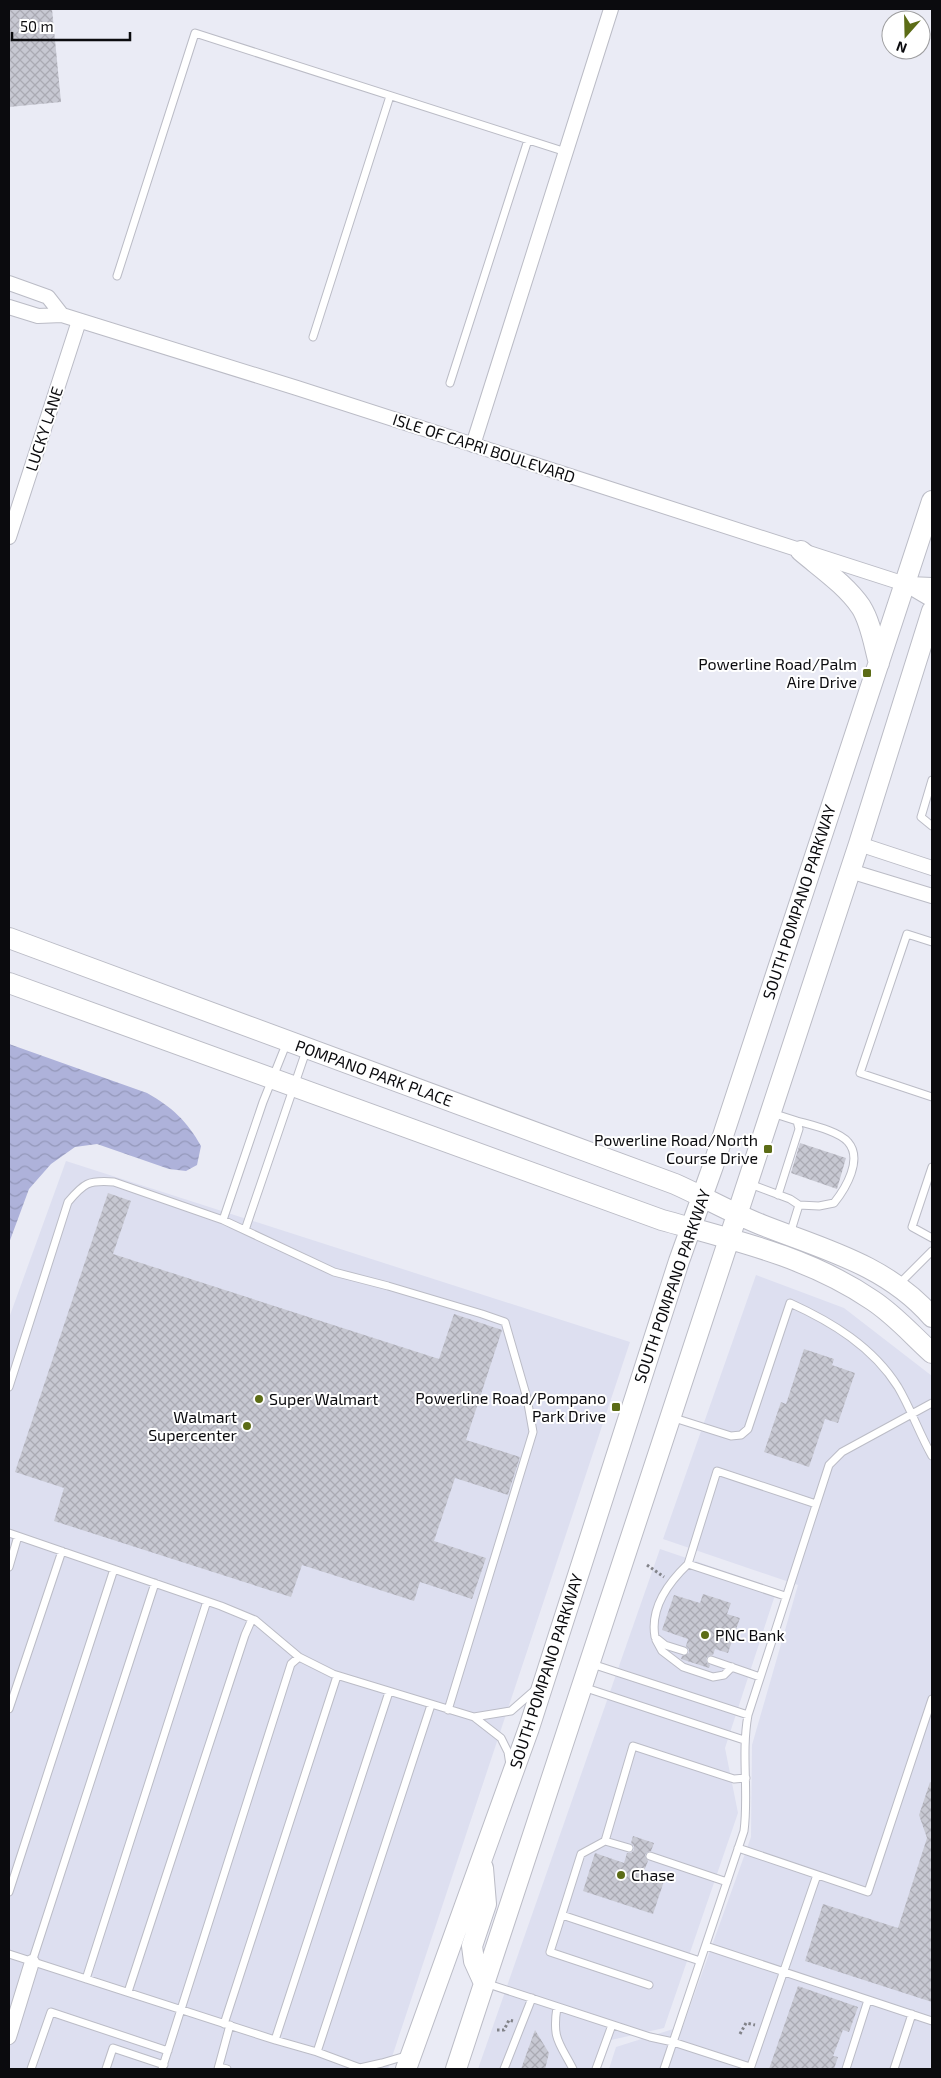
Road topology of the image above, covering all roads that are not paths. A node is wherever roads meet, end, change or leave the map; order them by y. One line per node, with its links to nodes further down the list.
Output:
1 (611, 9): 4 (street)
2 (390, 96): 3 (lane); 5 (lane); 10 (lane)
3 (528, 140): 4 (lane); 11 (lane)
4 (566, 152): 12 (street)
5 (117, 276)
6 (9, 283): 8 (street)
7 (9, 307): 8 (street, ISLE OF CAPRI BOULEVARD)
8 (62, 316): 9 (street, ISLE OF CAPRI BOULEVARD)
9 (79, 321): 12 (street, ISLE OF CAPRI BOULEVARD); 14 (street, LUCKY LANE)
10 (313, 337)
11 (450, 383)
12 (473, 445): 15 (street, ISLE OF CAPRI BOULEVARD)
13 (932, 502): 16 (main road, SOUTH POMPANO PARKWAY)
14 (9, 535)
15 (801, 550): 16 (street, ISLE OF CAPRI BOULEVARD); 20 (main road)
16 (905, 584): 17 (street); 18 (street); 20 (main road, SOUTH POMPANO PARKWAY)
17 (932, 585)
18 (932, 600)
19 (932, 611): 23 (main road)
20 (879, 663): 40 (main road, SOUTH POMPANO PARKWAY)
21 (932, 780): 22 (lane)
22 (932, 826)
23 (859, 844): 24 (street); 25 (main road)
24 (932, 868)
25 (850, 871): 26 (street); 35 (main road)
26 (932, 896)
27 (9, 938): 30 (main road, POMPANO PARK PLACE)
28 (932, 942): 34 (lane)
29 (9, 983): 32 (main road)
30 (288, 1041): 31 (main road, POMPANO PARK PLACE); 32 (lane)
31 (307, 1048): 33 (lane); 40 (main road, POMPANO PARK PLACE)
32 (274, 1079): 33 (main road); 43 (lane)
33 (295, 1087): 44 (main road); 45 (lane)
34 (932, 1097)
35 (771, 1112): 36 (lane); 38 (main road)
36 (797, 1121): 39 (lane); 41 (lane)
37 (932, 1166): 47 (lane)
38 (748, 1183): 39 (lane); 42 (main road)
39 (778, 1195): 41 (lane)
40 (702, 1196): 42 (main road, POMPANO PARK PLACE); 44 (main road, SOUTH POMPANO PARKWAY)
41 (799, 1205): 46 (lane)
42 (738, 1213): 46 (main road, POMPANO PARK PLACE); 48 (main road)
43 (223, 1220): 45 (lane); 53 (lane)
44 (691, 1228): 48 (main road); 77 (main road, SOUTH POMPANO PARKWAY)
45 (246, 1230): 83 (lane)
46 (789, 1235): 50 (main road, POMPANO PARK PLACE)
47 (932, 1238)
48 (729, 1239): 52 (main road); 56 (main road)
49 (932, 1251): 50 (lane)
50 (897, 1286): 51 (main road, POMPANO PARK PLACE)
51 (932, 1317)
52 (932, 1353)
53 (9, 1387)
54 (932, 1403): 55 (lane)
55 (913, 1414): 56 (lane); 57 (lane); 58 (lane)
56 (671, 1417): 73 (main road)
57 (932, 1456)
58 (816, 1504): 62 (lane); 66 (lane)
59 (9, 1533): 60 (lane)
60 (18, 1536): 61 (lane); 63 (lane)
61 (62, 1551): 64 (lane); 82 (lane)
62 (688, 1564): 66 (lane); 69 (lane)
63 (9, 1567)
64 (114, 1569): 65 (lane); 96 (lane)
65 (155, 1583): 67 (lane); 101 (lane)
66 (785, 1596): 76 (lane)
67 (207, 1601): 68 (lane); 103 (lane)
68 (252, 1618): 71 (lane); 106 (lane)
69 (655, 1637): 70 (lane); 74 (lane)
70 (684, 1651)
71 (298, 1657): 75 (lane); 110 (lane)
72 (711, 1660): 74 (lane)
73 (590, 1663): 78 (main road); 84 (lane)
74 (732, 1668): 76 (lane)
75 (337, 1676): 79 (lane); 113 (lane)
76 (760, 1677): 84 (lane)
77 (542, 1684): 85 (lane); 87 (main road, SOUTH POMPANO PARKWAY)
78 (583, 1687): 86 (lane); 104 (main road)
79 (388, 1692): 81 (lane); 116 (lane)
80 (932, 1699): 94 (lane)
81 (431, 1705): 83 (lane); 119 (lane)
82 (9, 1709)
83 (448, 1710): 85 (lane)
84 (748, 1716): 86 (lane)
85 (474, 1717): 87 (lane)
86 (744, 1740): 88 (lane)
87 (512, 1776): 93 (main road, SOUTH POMPANO PARKWAY)
88 (746, 1778): 89 (lane); 91 (lane)
89 (605, 1841): 90 (lane); 97 (lane)
90 (629, 1848)
91 (738, 1848): 94 (lane); 95 (lane)
92 (650, 1856): 95 (lane)
93 (483, 1860): 104 (main road); 120 (main road, SOUTH POMPANO PARKWAY)
94 (817, 1876): 102 (lane)
95 (727, 1882): 98 (lane)
96 (9, 1892)
97 (562, 1915): 100 (lane); 105 (lane)
98 (706, 1946): 100 (lane); 102 (lane)
99 (9, 1954): 101 (lane)
100 (700, 1961): 117 (lane)
101 (32, 1962): 103 (lane); 115 (street)
102 (783, 1972): 108 (lane); 123 (lane)
103 (86, 1979): 106 (lane)
104 (484, 1983): 107 (lane); 127 (main road)
105 (649, 1986)
106 (128, 1992): 110 (lane)
107 (532, 1998): 109 (lane); 128 (lane)
108 (868, 2000): 111 (lane); 132 (lane)
109 (557, 2007): 114 (lane); 129 (lane)
110 (182, 2010): 113 (lane); 118 (lane)
111 (912, 2014): 112 (lane); 133 (lane)
112 (932, 2021)
113 (227, 2024): 116 (lane); 122 (lane)
114 (612, 2025): 117 (lane); 130 (lane)
115 (9, 2037)
116 (275, 2040): 119 (lane)
117 (673, 2042): 123 (lane); 131 (lane)
118 (168, 2051): 121 (lane); 124 (lane)
119 (318, 2052): 120 (lane)
120 (409, 2062)
121 (163, 2067): 125 (lane)
122 (219, 2068): 126 (lane)
123 (750, 2068)
124 (31, 2069)
125 (106, 2069)
126 (227, 2069)
127 (456, 2069)
128 (504, 2069)
129 (573, 2069)
130 (596, 2069)
131 (664, 2069)
132 (846, 2069)
133 (894, 2069)

